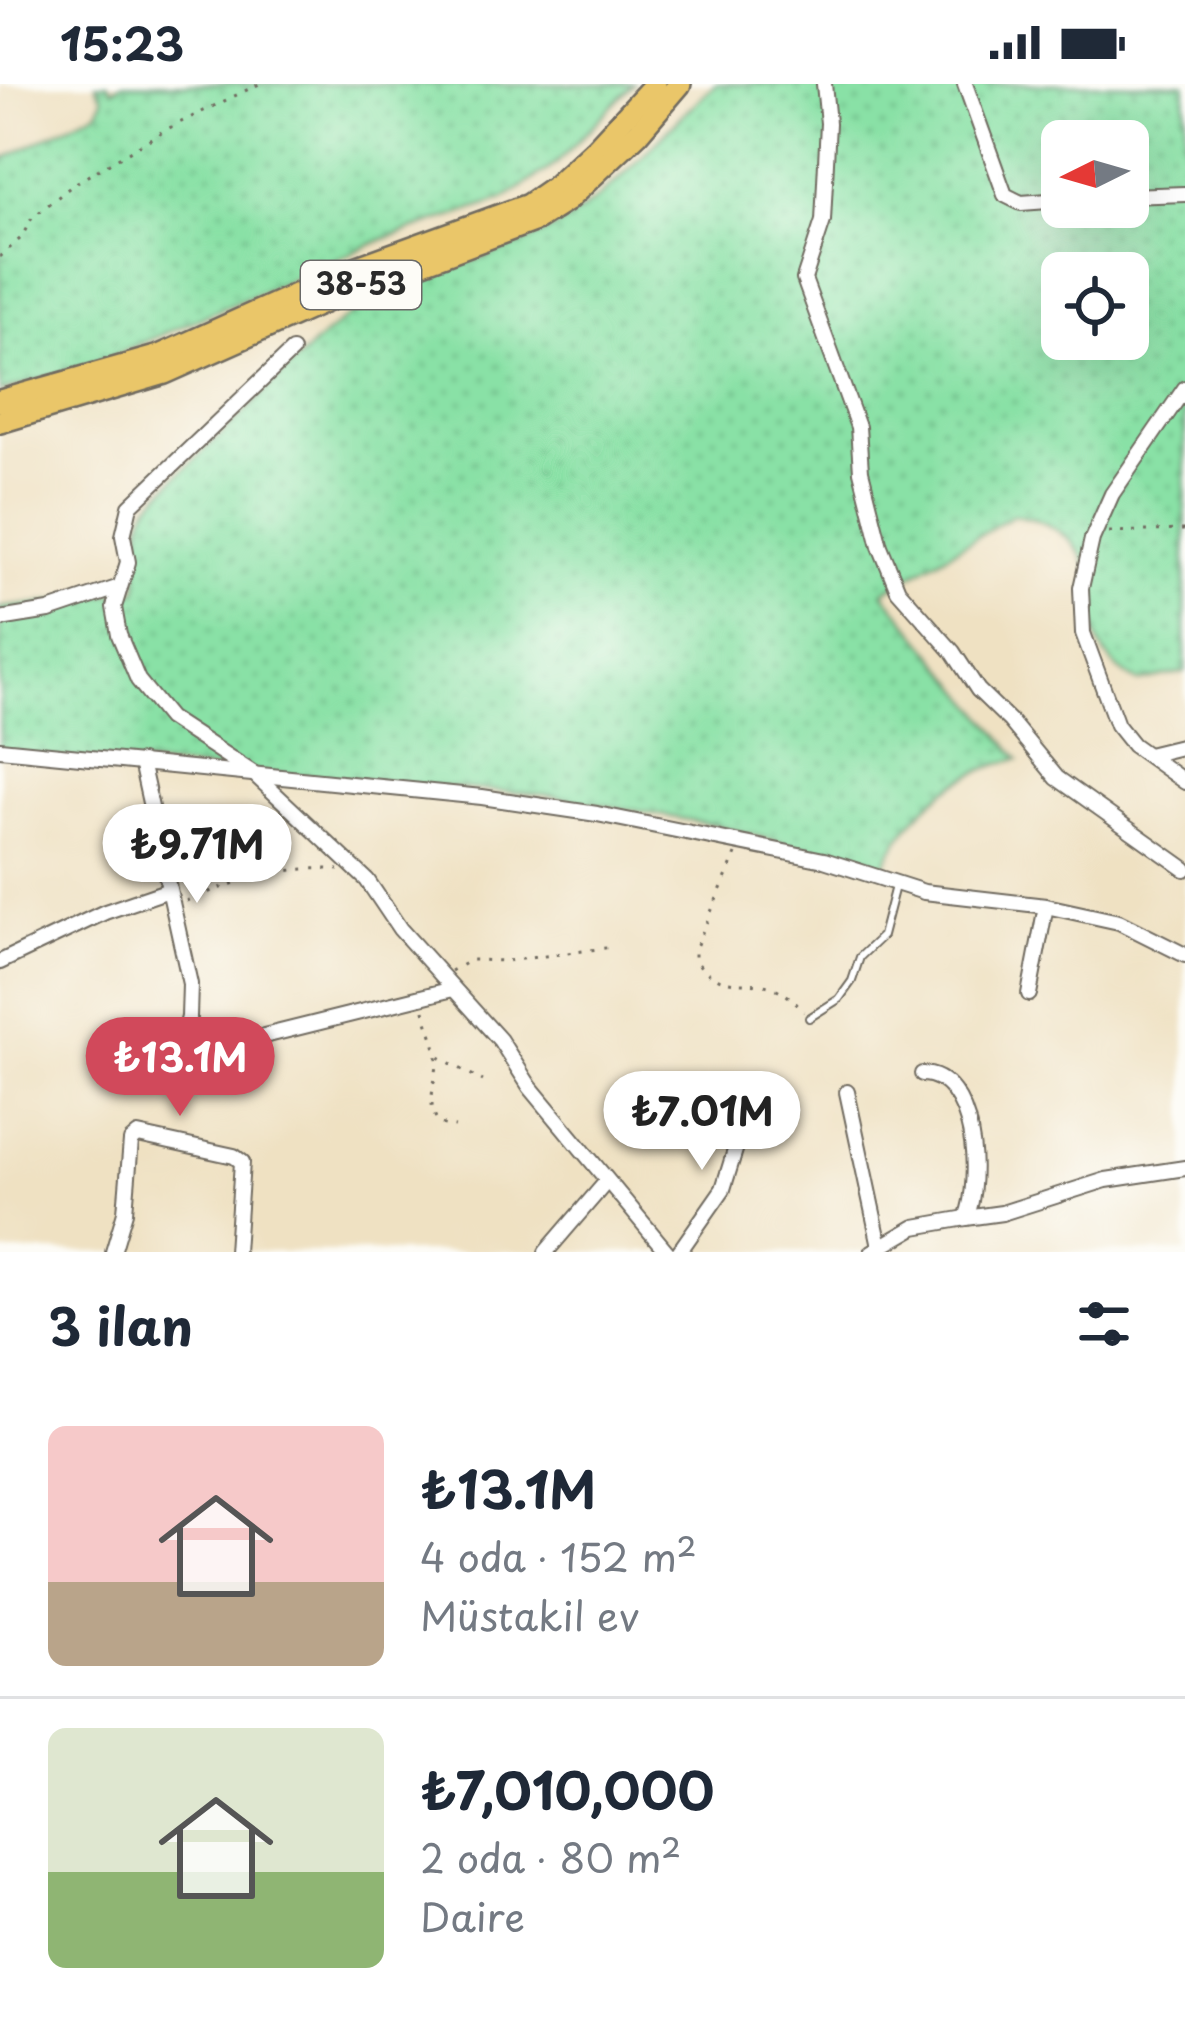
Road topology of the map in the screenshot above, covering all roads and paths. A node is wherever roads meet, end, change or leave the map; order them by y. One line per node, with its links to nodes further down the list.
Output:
1 (259, 84): 9 (path)
2 (655, 84): 12 (main road, 38-53)
3 (680, 84): 13 (main road, 38-53)
4 (824, 84): 25 (street)
5 (965, 84): 8 (street)
6 (1185, 194): 7 (street)
7 (1149, 195)
8 (1041, 202)
9 (0, 257)
10 (292, 351): 16 (street)
11 (1185, 388): 15 (street)
12 (0, 401)
13 (0, 422)
14 (1185, 530): 15 (path)
15 (1095, 532): 20 (street)
16 (117, 588): 17 (street); 22 (street)
17 (0, 619)
18 (1185, 746): 20 (street)
19 (0, 749): 21 (street)
20 (1148, 755): 23 (street)
21 (141, 762): 22 (street); 28 (street)
22 (253, 773): 24 (street); 26 (street)
23 (1185, 782)
24 (742, 841): 27 (street); 37 (path)
25 (1185, 869)
26 (359, 873): 29 (path); 34 (street)
27 (895, 883): 30 (street); 37 (lane)
28 (169, 890): 29 (street); 33 (street)
29 (172, 906): 39 (street)
30 (1046, 906): 32 (street); 35 (street)
31 (613, 947): 34 (path)
32 (1185, 956)
33 (0, 962)
34 (448, 984): 36 (street); 47 (street)
35 (1028, 994)
36 (421, 997): 38 (street); 40 (path)
37 (809, 1018)
38 (265, 1036)
39 (181, 1049)
40 (438, 1056): 42 (path); 45 (path)
41 (922, 1074): 48 (street)
42 (483, 1081)
43 (847, 1092): 49 (street)
44 (748, 1106): 54 (street)
45 (455, 1127)
46 (1185, 1168): 48 (street)
47 (608, 1181): 52 (street); 53 (street)
48 (966, 1218): 49 (street)
49 (876, 1249)
50 (113, 1252): 51 (street)
51 (236, 1252)
52 (546, 1252)
53 (667, 1252)
54 (679, 1252)

